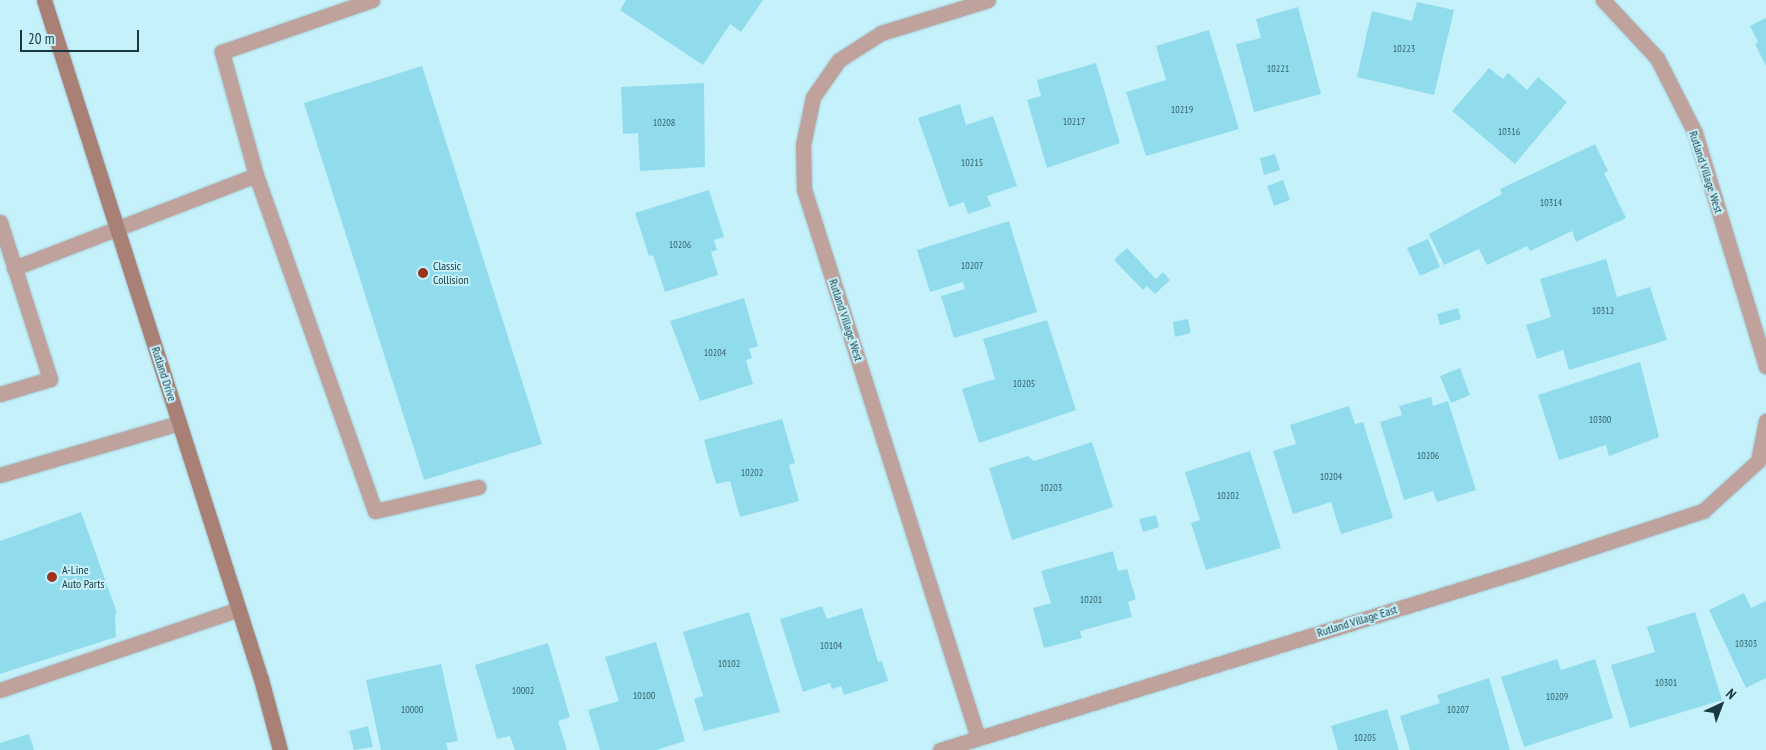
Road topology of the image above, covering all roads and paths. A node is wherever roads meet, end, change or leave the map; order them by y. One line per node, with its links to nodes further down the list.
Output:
1 (44, 0): 7 (street, Rutland Drive)
2 (372, 0): 5 (street)
3 (988, 0): 17 (street, Rutland Village West)
4 (1603, 0): 9 (street, Rutland Village West)
5 (256, 175): 7 (street); 14 (street)
6 (0, 222): 8 (street)
7 (117, 228): 8 (street); 12 (street, Rutland Drive)
8 (14, 268): 10 (street)
9 (1766, 366)
10 (0, 394)
11 (1766, 421): 17 (street, Rutland Village East)
12 (179, 423): 13 (street); 15 (street, Rutland Drive)
13 (0, 475)
14 (478, 487)
15 (239, 609): 16 (street); 18 (street, Rutland Drive)
16 (0, 690)
17 (978, 738): 19 (street, Rutland Village East)
18 (280, 750)
19 (940, 750)

